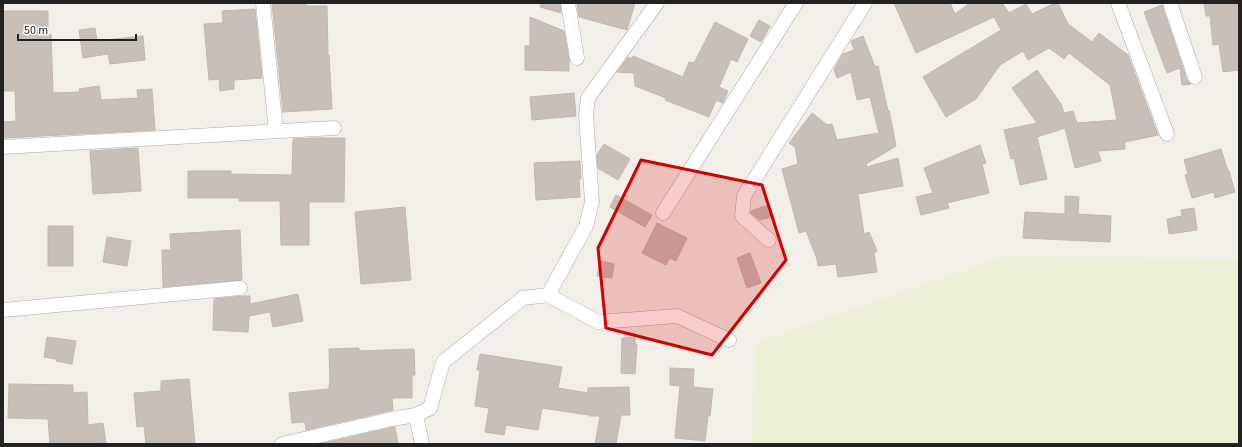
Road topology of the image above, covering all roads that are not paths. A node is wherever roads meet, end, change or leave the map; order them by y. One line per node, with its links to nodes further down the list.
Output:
1 (262, 3): 11 (street)
2 (568, 3): 8 (street)
3 (657, 3): 17 (street)
4 (796, 3): 14 (street)
5 (865, 3): 15 (street)
6 (1118, 3): 12 (street)
7 (1170, 3): 9 (street)
8 (577, 58)
9 (1195, 77)
10 (334, 128): 11 (street)
11 (276, 131): 13 (street)
12 (1167, 134)
13 (3, 147)
14 (663, 213)
15 (769, 240)
16 (240, 288): 18 (street)
17 (548, 295): 19 (street); 20 (street)
18 (3, 310)
19 (729, 340)
20 (416, 415): 21 (street); 22 (street)
21 (282, 444)
22 (422, 444)

